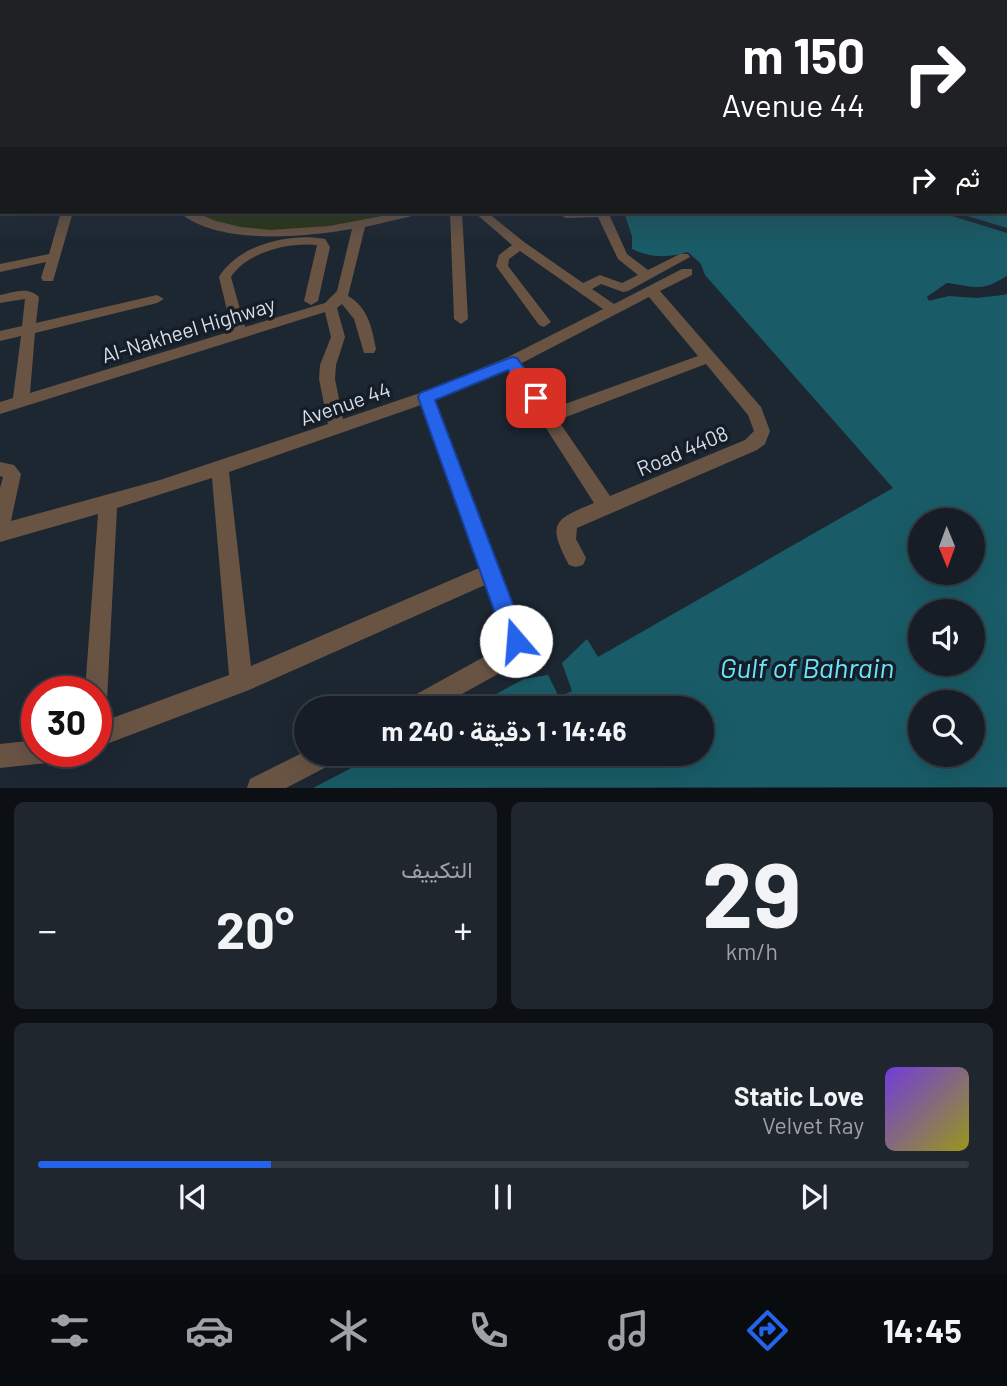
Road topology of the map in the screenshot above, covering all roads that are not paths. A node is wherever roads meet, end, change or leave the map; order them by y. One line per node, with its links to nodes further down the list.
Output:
1 (65, 214): 11 (street)
2 (190, 214): 9 (street)
3 (456, 214): 24 (street)
4 (482, 214): 10 (street)
5 (578, 214): 8 (street)
6 (603, 214): 12 (street)
7 (383, 215): 9 (street)
8 (566, 215)
9 (353, 224): 22 (street)
10 (520, 245): 18 (street); 25 (street)
11 (54, 257): 14 (street); 15 (street)
12 (631, 264): 16 (street); 17 (street, Road 4408)
13 (686, 265): 17 (street, Avenue 44)
14 (0, 268)
15 (48, 278)
16 (604, 279): 17 (street); 18 (street)
17 (650, 283): 23 (street, Avenue 44); 30 (street, Road 4408)
18 (581, 289): 23 (street)
19 (0, 299): 26 (street)
20 (157, 299): 26 (street)
21 (311, 301): 27 (street)
22 (335, 302): 27 (street, Al-Nakheel Highway); 29 (street); 36 (street)
23 (612, 310): 31 (street, Avenue 44)
24 (461, 319)
25 (544, 322)
26 (29, 330): 28 (street); 33 (street)
27 (240, 335): 33 (street, Al-Nakheel Highway)
28 (0, 336)
29 (369, 349)
30 (710, 357): 35 (street); 40 (street, Road 4408)
31 (512, 362): 32 (street, Avenue 44); 35 (street)
32 (426, 397): 36 (street, Avenue 44); 43 (street)
33 (21, 401): 34 (street, Al-Nakheel Highway)
34 (0, 408)
35 (548, 417): 40 (street)
36 (337, 428): 38 (street, Avenue 44)
37 (0, 469): 41 (street)
38 (220, 469): 39 (street, Avenue 44); 45 (street)
39 (108, 505): 41 (street, Avenue 44); 44 (street)
40 (607, 507): 42 (street, Road 4408)
41 (0, 531)
42 (576, 558)
43 (492, 572): 45 (street); 46 (street)
44 (97, 676)
45 (241, 682): 47 (street)
46 (436, 696)
47 (112, 730)
48 (21, 755): 49 (street)
49 (0, 756)
50 (302, 766): 51 (street)
51 (260, 788)

